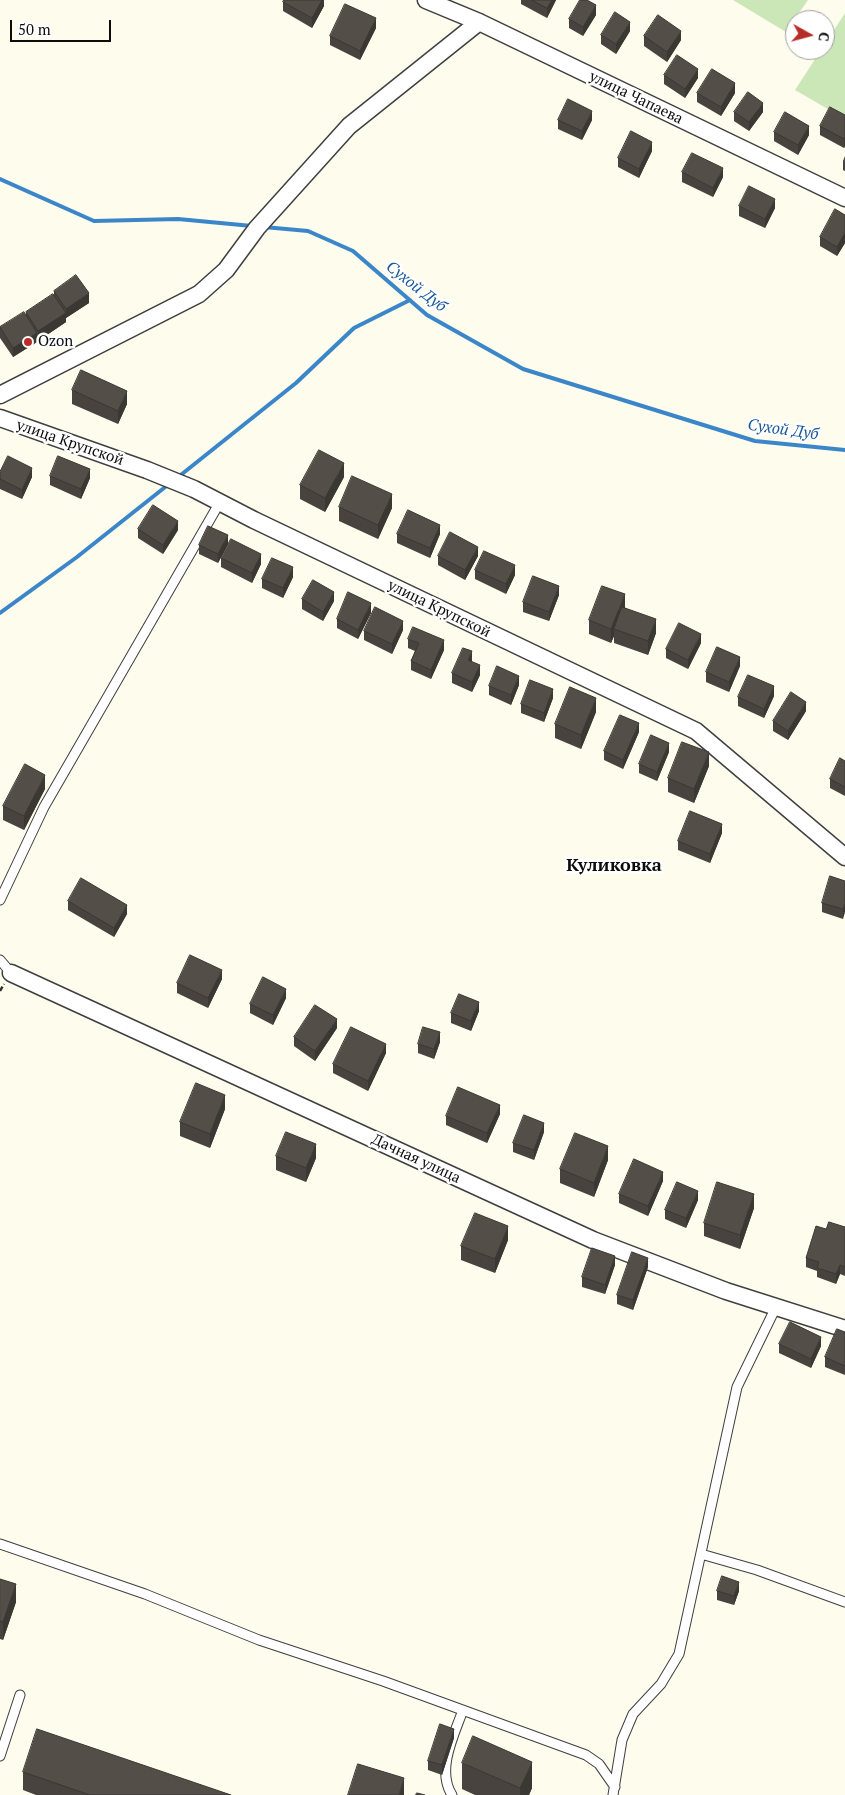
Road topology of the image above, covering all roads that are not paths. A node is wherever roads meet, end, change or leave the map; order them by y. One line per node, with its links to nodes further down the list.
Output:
1 (426, 0): 2 (street, улица Чапаева)
2 (478, 22): 3 (street, улица Чапаева); 4 (street)
3 (845, 198)
4 (0, 395)
5 (0, 418): 6 (street, улица Крупской)
6 (220, 502): 7 (street, улица Крупской); 8 (lane)
7 (845, 857)
8 (0, 900)
9 (0, 960): 10 (lane, Дачная улица)
10 (11, 973): 11 (street, Дачная улица)
11 (776, 1308): 12 (street, Дачная улица); 14 (lane)
12 (845, 1329)
13 (0, 1544): 17 (lane)
14 (701, 1554): 15 (lane); 19 (lane)
15 (845, 1602)
16 (20, 1695): 18 (lane)
17 (463, 1710): 19 (lane); 20 (lane)
18 (0, 1756)
19 (614, 1791)
20 (452, 1795)

